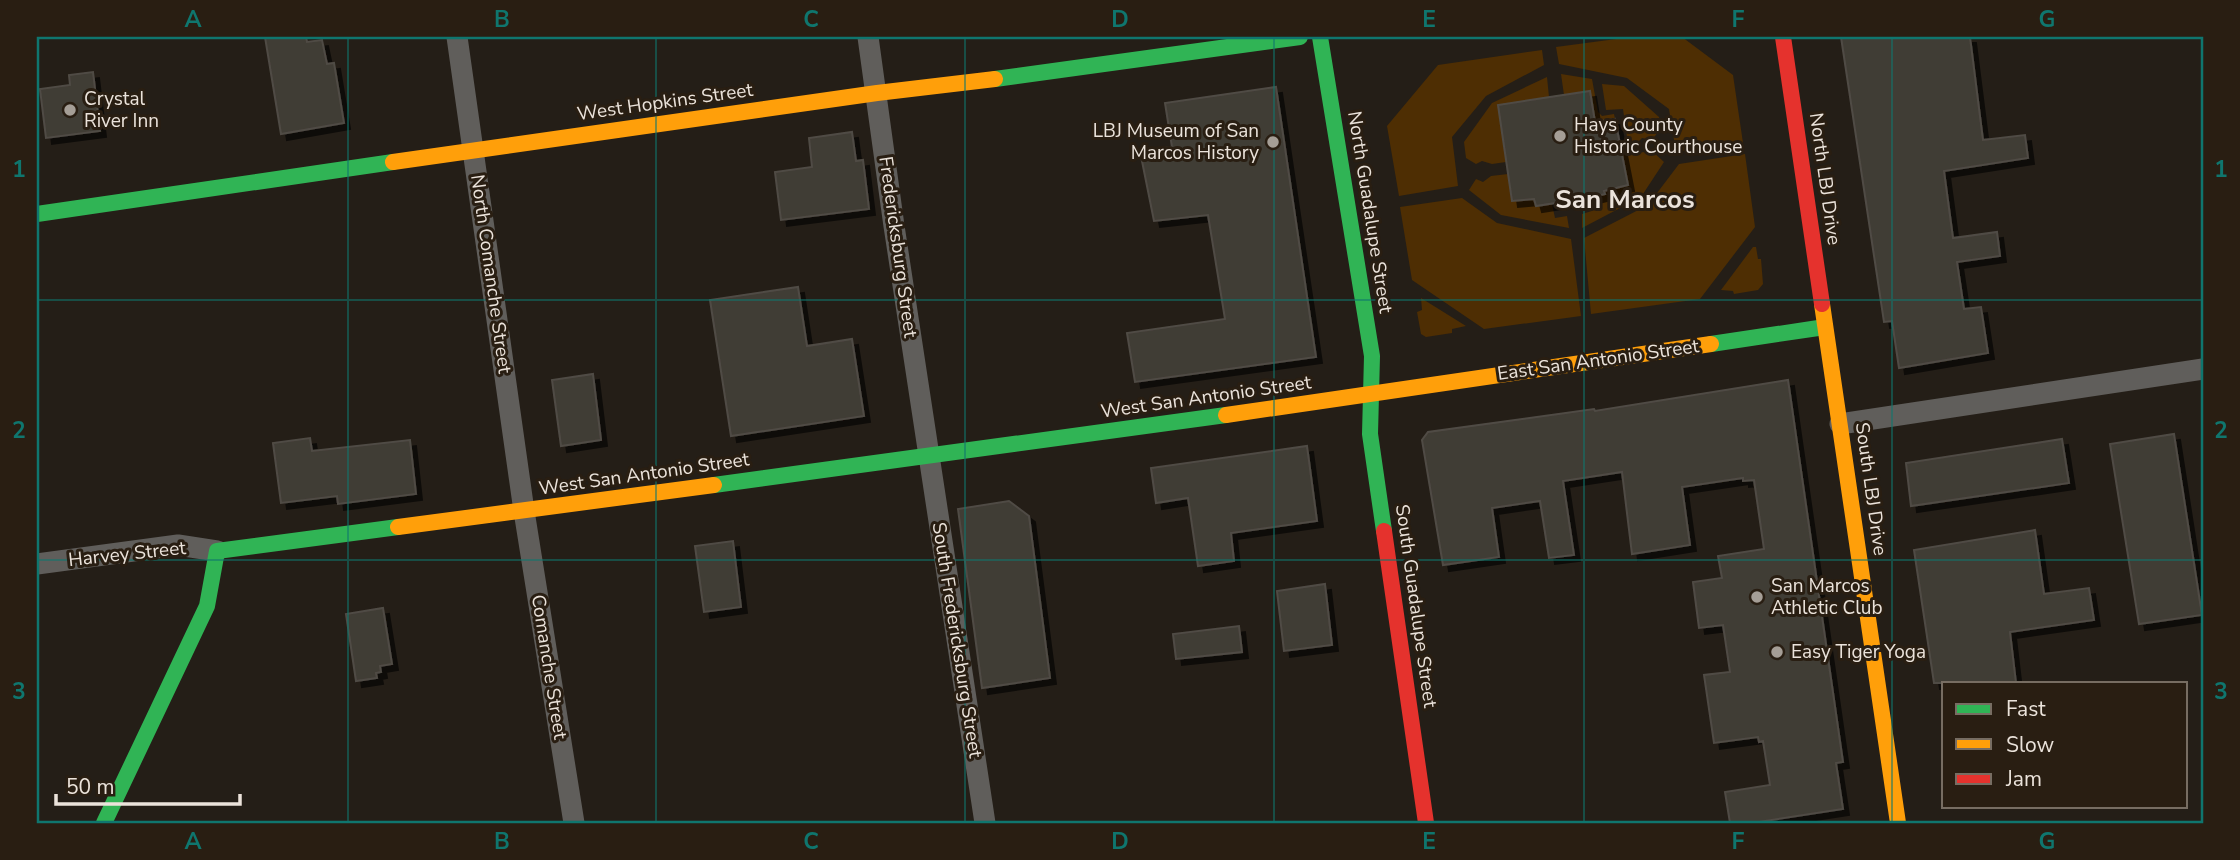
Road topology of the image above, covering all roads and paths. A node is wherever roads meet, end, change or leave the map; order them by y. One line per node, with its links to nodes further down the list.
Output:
1 (457, 37): 7 (street, North Comanche Street)
2 (868, 37): 6 (street, Fredericksburg Street)
3 (1300, 37): 6 (main road, West Hopkins Street)
4 (1320, 37): 11 (main road, North Guadalupe Street)
5 (1783, 37): 9 (main road, North LBJ Drive)
6 (877, 93): 7 (main road, West Hopkins Street); 13 (street, Fredericksburg Street)
7 (473, 150): 8 (main road, West Hopkins Street); 14 (street, North Comanche Street)
8 (37, 214)
9 (1825, 327): 11 (main road, East San Antonio Street); 12 (main road, South LBJ Drive)
10 (2203, 369): 12 (street)
11 (1371, 394): 13 (main road, West San Antonio Street); 20 (main road, South Guadalupe Street)
12 (1840, 424): 21 (main road, South LBJ Drive)
13 (929, 456): 14 (main road, West San Antonio Street); 19 (street, South Fredericksburg Street)
14 (524, 511): 15 (main road, West San Antonio Street); 18 (street, Comanche Street)
15 (217, 551): 16 (street, Harvey Street); 17 (main road)
16 (37, 564)
17 (104, 823)
18 (574, 823)
19 (985, 823)
20 (1426, 823)
21 (1898, 823)

